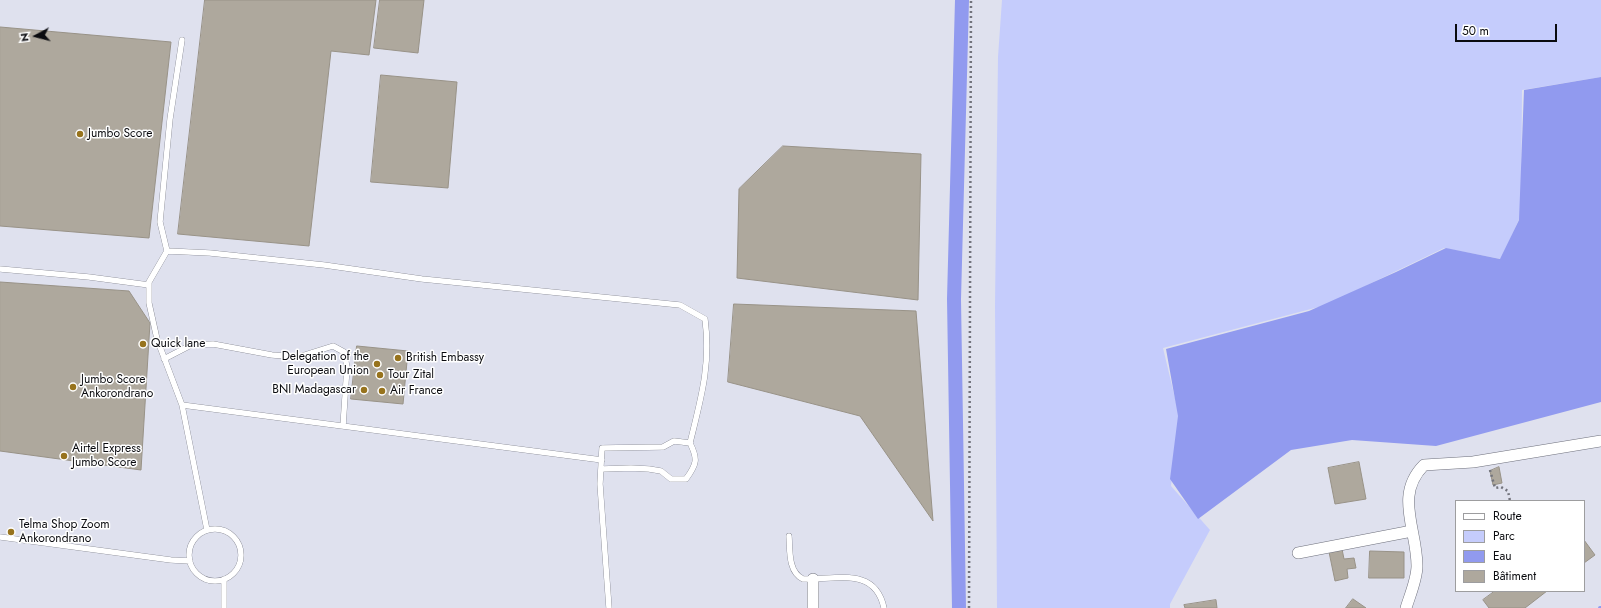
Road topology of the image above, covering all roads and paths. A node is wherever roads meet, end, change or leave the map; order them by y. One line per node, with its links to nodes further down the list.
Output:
1 (971, 0): 27 (path)
2 (182, 40): 3 (lane)
3 (167, 251): 5 (lane); 10 (lane)
4 (0, 269): 5 (lane)
5 (149, 285): 6 (lane)
6 (164, 359): 7 (lane); 8 (lane)
7 (182, 405): 8 (lane); 15 (lane)
8 (343, 426): 11 (lane)
9 (1601, 441): 16 (street)
10 (690, 443): 11 (lane); 13 (lane)
11 (602, 460): 13 (lane)
12 (1489, 465): 14 (path)
13 (602, 468): 24 (lane)
14 (1510, 500)
15 (207, 530): 20 (lane); 21 (lane)
16 (1412, 531): 19 (street); 28 (street)
17 (788, 536): 22 (lane)
18 (0, 537): 20 (lane)
19 (1298, 553)
20 (190, 561): 21 (lane)
21 (224, 579): 23 (lane)
22 (813, 579): 25 (street); 26 (lane)
23 (224, 608)
24 (609, 608)
25 (813, 608)
26 (884, 608)
27 (969, 608)
28 (1406, 608)

